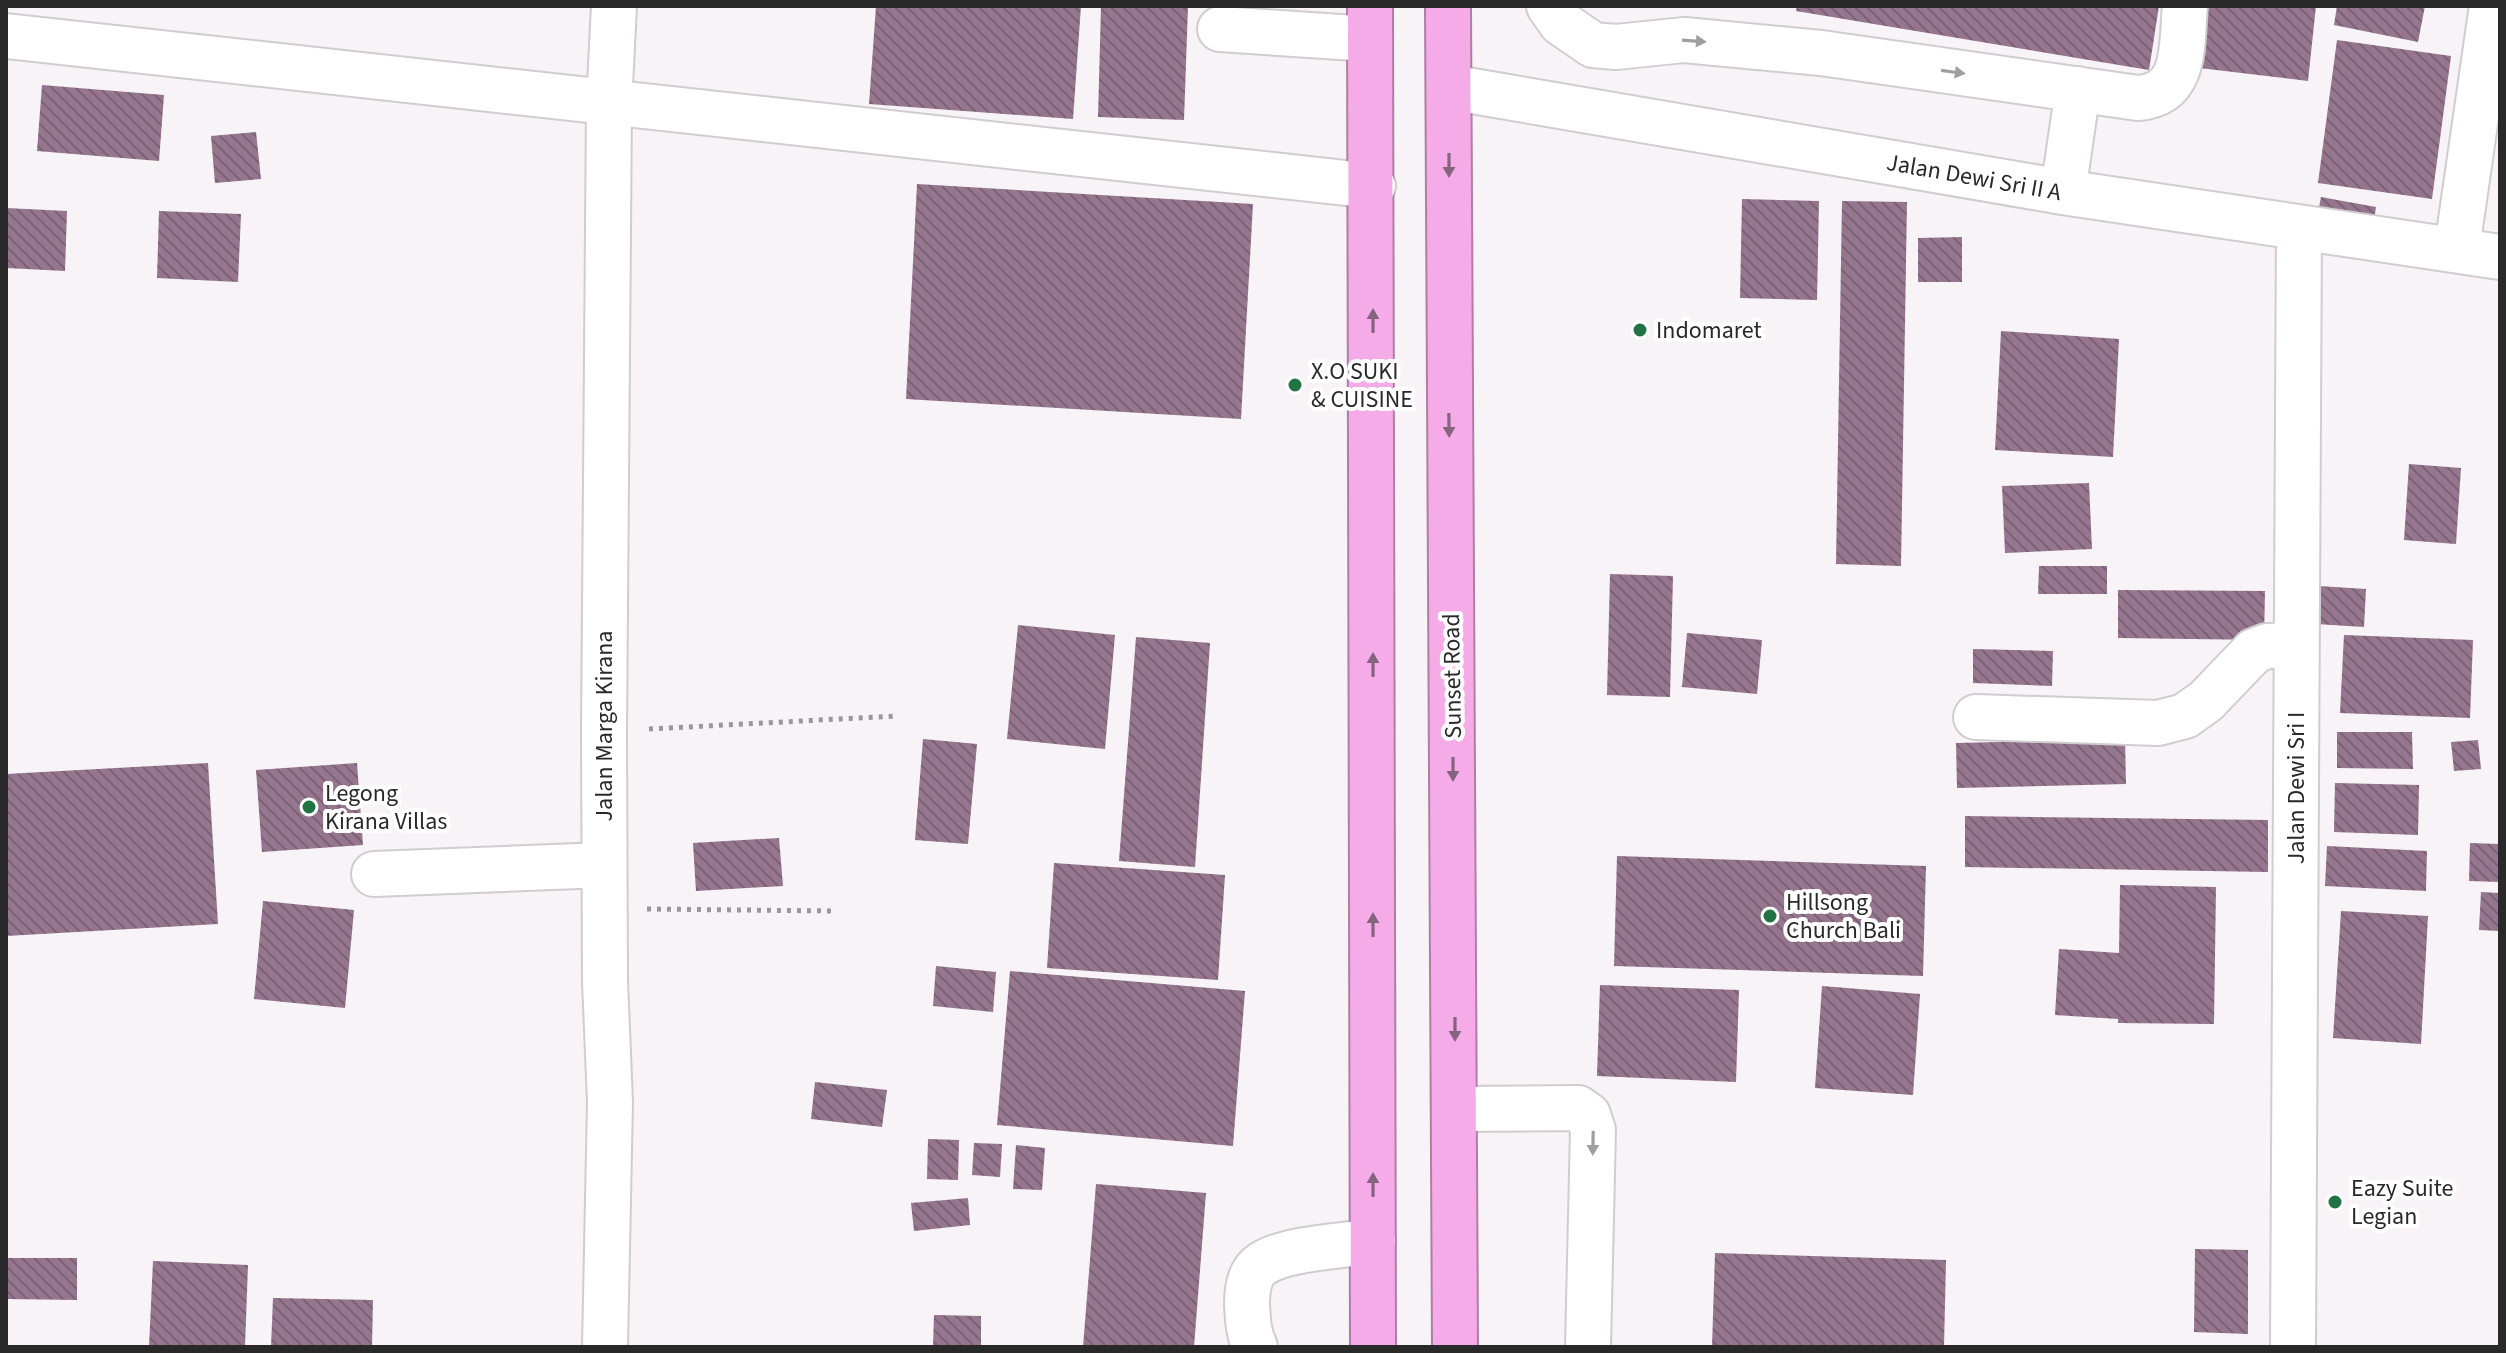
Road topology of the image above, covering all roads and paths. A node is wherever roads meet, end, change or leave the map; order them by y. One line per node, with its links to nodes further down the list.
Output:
1 (614, 6): 12 (street, Jalan Marga Kirana)
2 (1448, 6): 10 (highway, Sunset Road)
3 (1549, 6): 7 (street)
4 (2185, 6): 11 (street)
5 (2492, 6): 16 (street)
6 (1370, 22): 8 (street); 13 (highway)
7 (1648, 25): 11 (street, one-way to 11)
8 (1220, 29)
9 (6, 36): 12 (street)
10 (1449, 87): 14 (street, Jalan Dewi Sri II A); 26 (highway, Sunset Road, one-way to 26)
11 (2078, 89): 14 (street)
12 (609, 105): 13 (street); 21 (street, Jalan Marga Kirana)
13 (1373, 186): 27 (highway, one-way to 13)
14 (2063, 192): 15 (street, Jalan Dewi Sri II A)
15 (2299, 229): 16 (street, Jalan Dewi Sri II A); 18 (street, Jalan Dewi Sri I)
16 (2457, 248): 17 (street, Jalan Dewi Sri II A)
17 (2500, 257)
18 (2296, 645): 20 (street); 33 (street, Jalan Dewi Sri I)
19 (896, 716): 21 (path)
20 (1976, 717)
21 (604, 732): 22 (street, Jalan Marga Kirana)
22 (604, 865): 23 (street); 24 (street, Jalan Marga Kirana)
23 (374, 874)
24 (606, 908): 25 (path); 28 (street, Jalan Marga Kirana)
25 (836, 911)
26 (1455, 1109): 31 (highway, Sunset Road); 32 (street, one-way to 32)
27 (1373, 1241): 29 (street); 30 (highway)
28 (605, 1347)
29 (1255, 1347)
30 (1373, 1347)
31 (1455, 1347)
32 (1588, 1347)
33 (2293, 1347)

